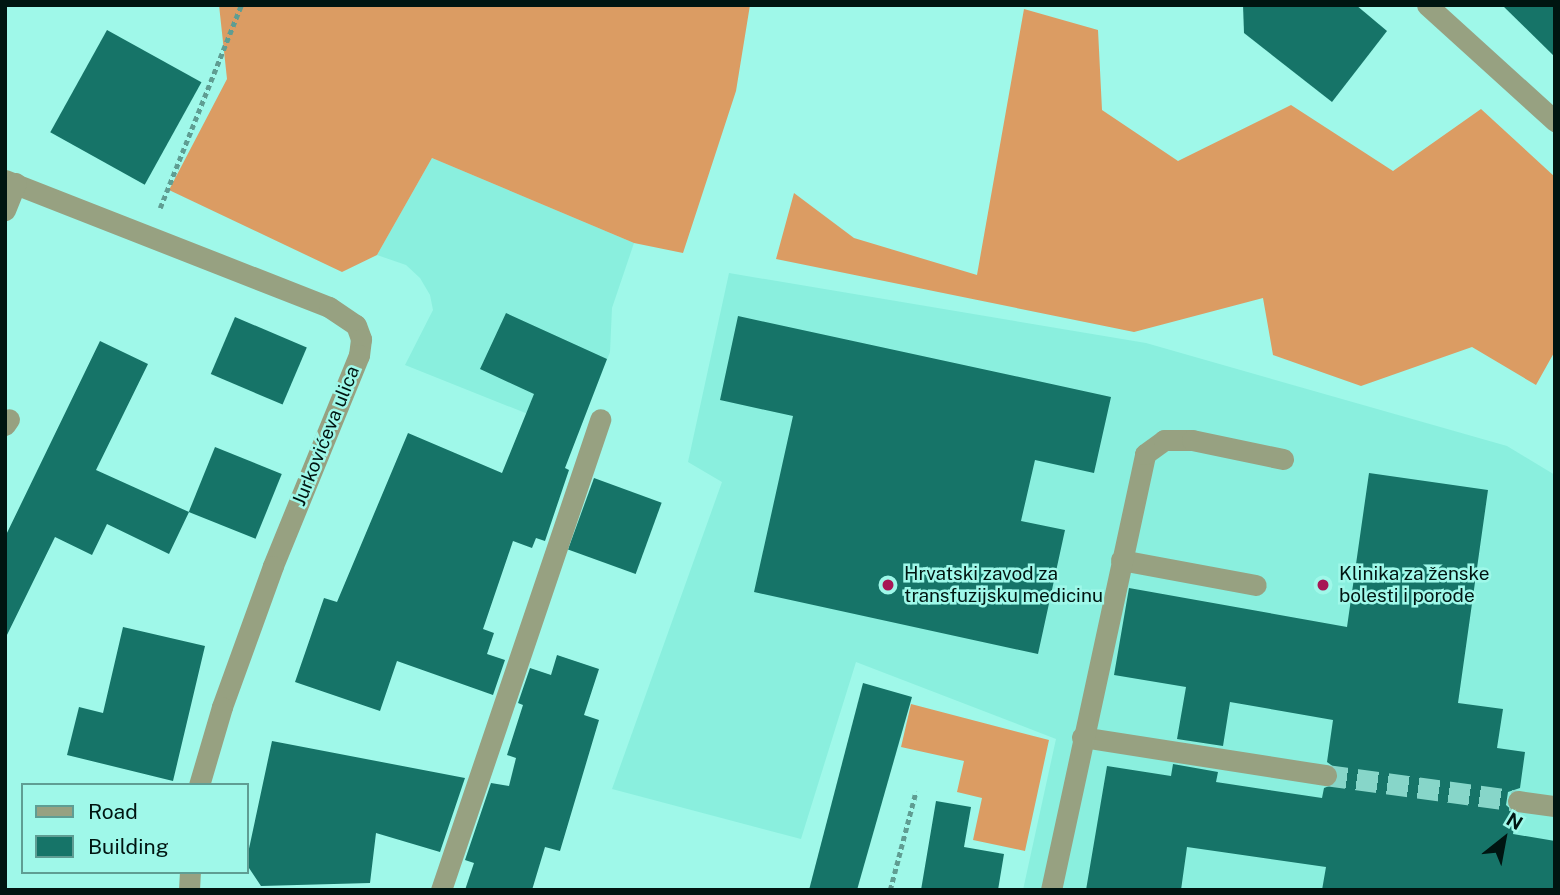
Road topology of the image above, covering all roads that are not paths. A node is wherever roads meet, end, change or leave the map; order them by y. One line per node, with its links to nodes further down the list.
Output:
1 (1427, 5): 2 (street)
2 (1555, 121)
3 (10, 182): 4 (street); 11 (street, Jurkovićeva ulica)
4 (5, 210)
5 (600, 419): 14 (street)
6 (1283, 459): 7 (street)
7 (1121, 560): 8 (street); 9 (street)
8 (1256, 585)
9 (1082, 737): 10 (street); 15 (street)
10 (1325, 775)
11 (201, 783)
12 (1518, 800): 13 (street)
13 (1555, 806)
14 (441, 890)
15 (1051, 890)

